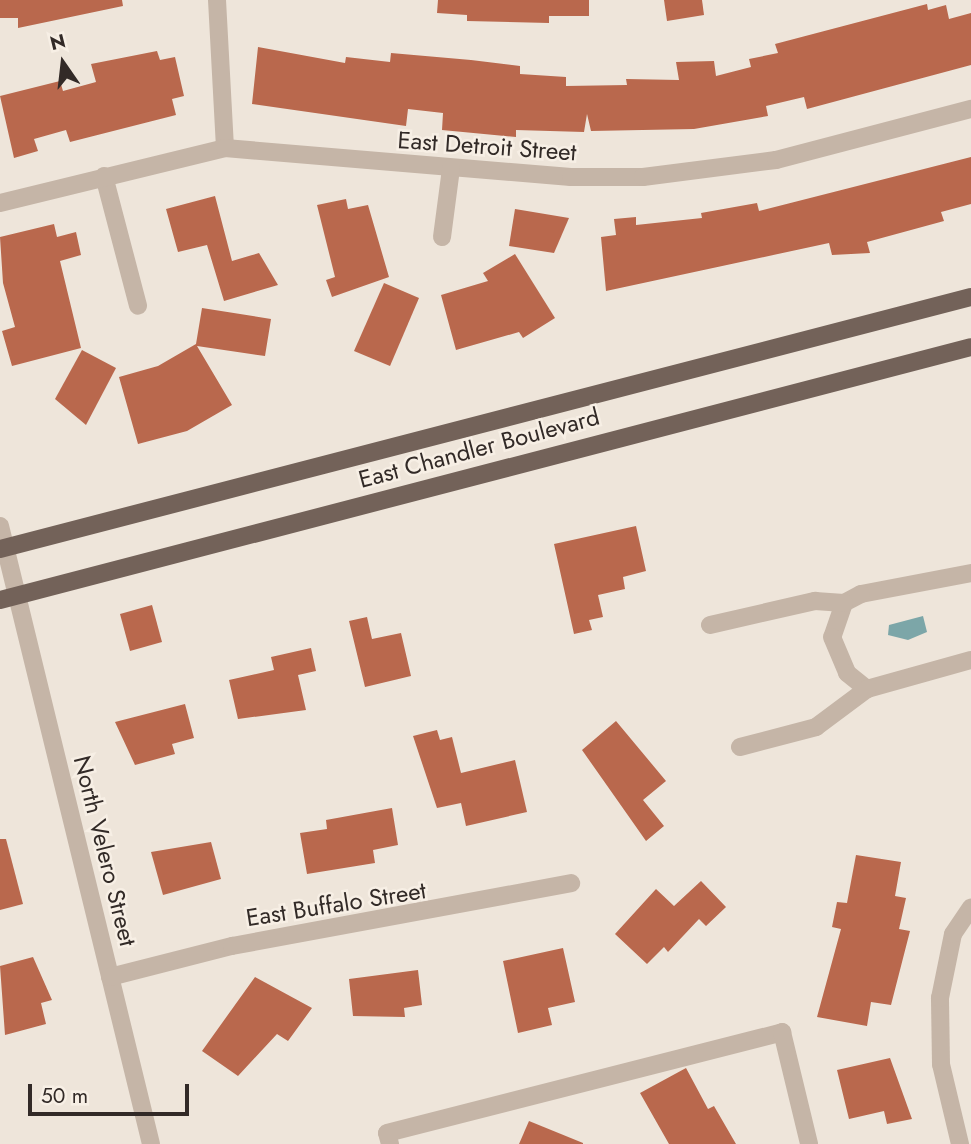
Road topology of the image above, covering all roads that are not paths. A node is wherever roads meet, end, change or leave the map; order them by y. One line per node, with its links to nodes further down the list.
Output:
1 (217, 0): 3 (street)
2 (971, 109): 4 (street, East Detroit Street)
3 (225, 148): 4 (street, East Detroit Street); 5 (street, East Detroit Street)
4 (451, 169): 7 (street)
5 (104, 176): 6 (street, East Detroit Street); 9 (street)
6 (0, 203)
7 (442, 237)
8 (971, 297): 12 (main road, East Chandler Boulevard)
9 (138, 306)
10 (971, 347): 14 (main road, East Chandler Boulevard)
11 (0, 526): 12 (street, North Velero Street)
12 (3, 548): 14 (street, North Velero Street)
13 (971, 573): 16 (street)
14 (18, 595): 15 (main road, East Chandler Boulevard); 23 (street, North Velero Street)
15 (0, 600)
16 (844, 603): 17 (street); 19 (street)
17 (710, 625)
18 (971, 660): 19 (street)
19 (867, 689): 20 (street)
20 (740, 747)
21 (571, 883): 23 (street, East Buffalo Street)
22 (971, 907): 27 (street)
23 (110, 977): 24 (street, North Velero Street)
24 (151, 1144)
25 (390, 1144): 26 (street)
26 (808, 1144)
27 (960, 1144)

